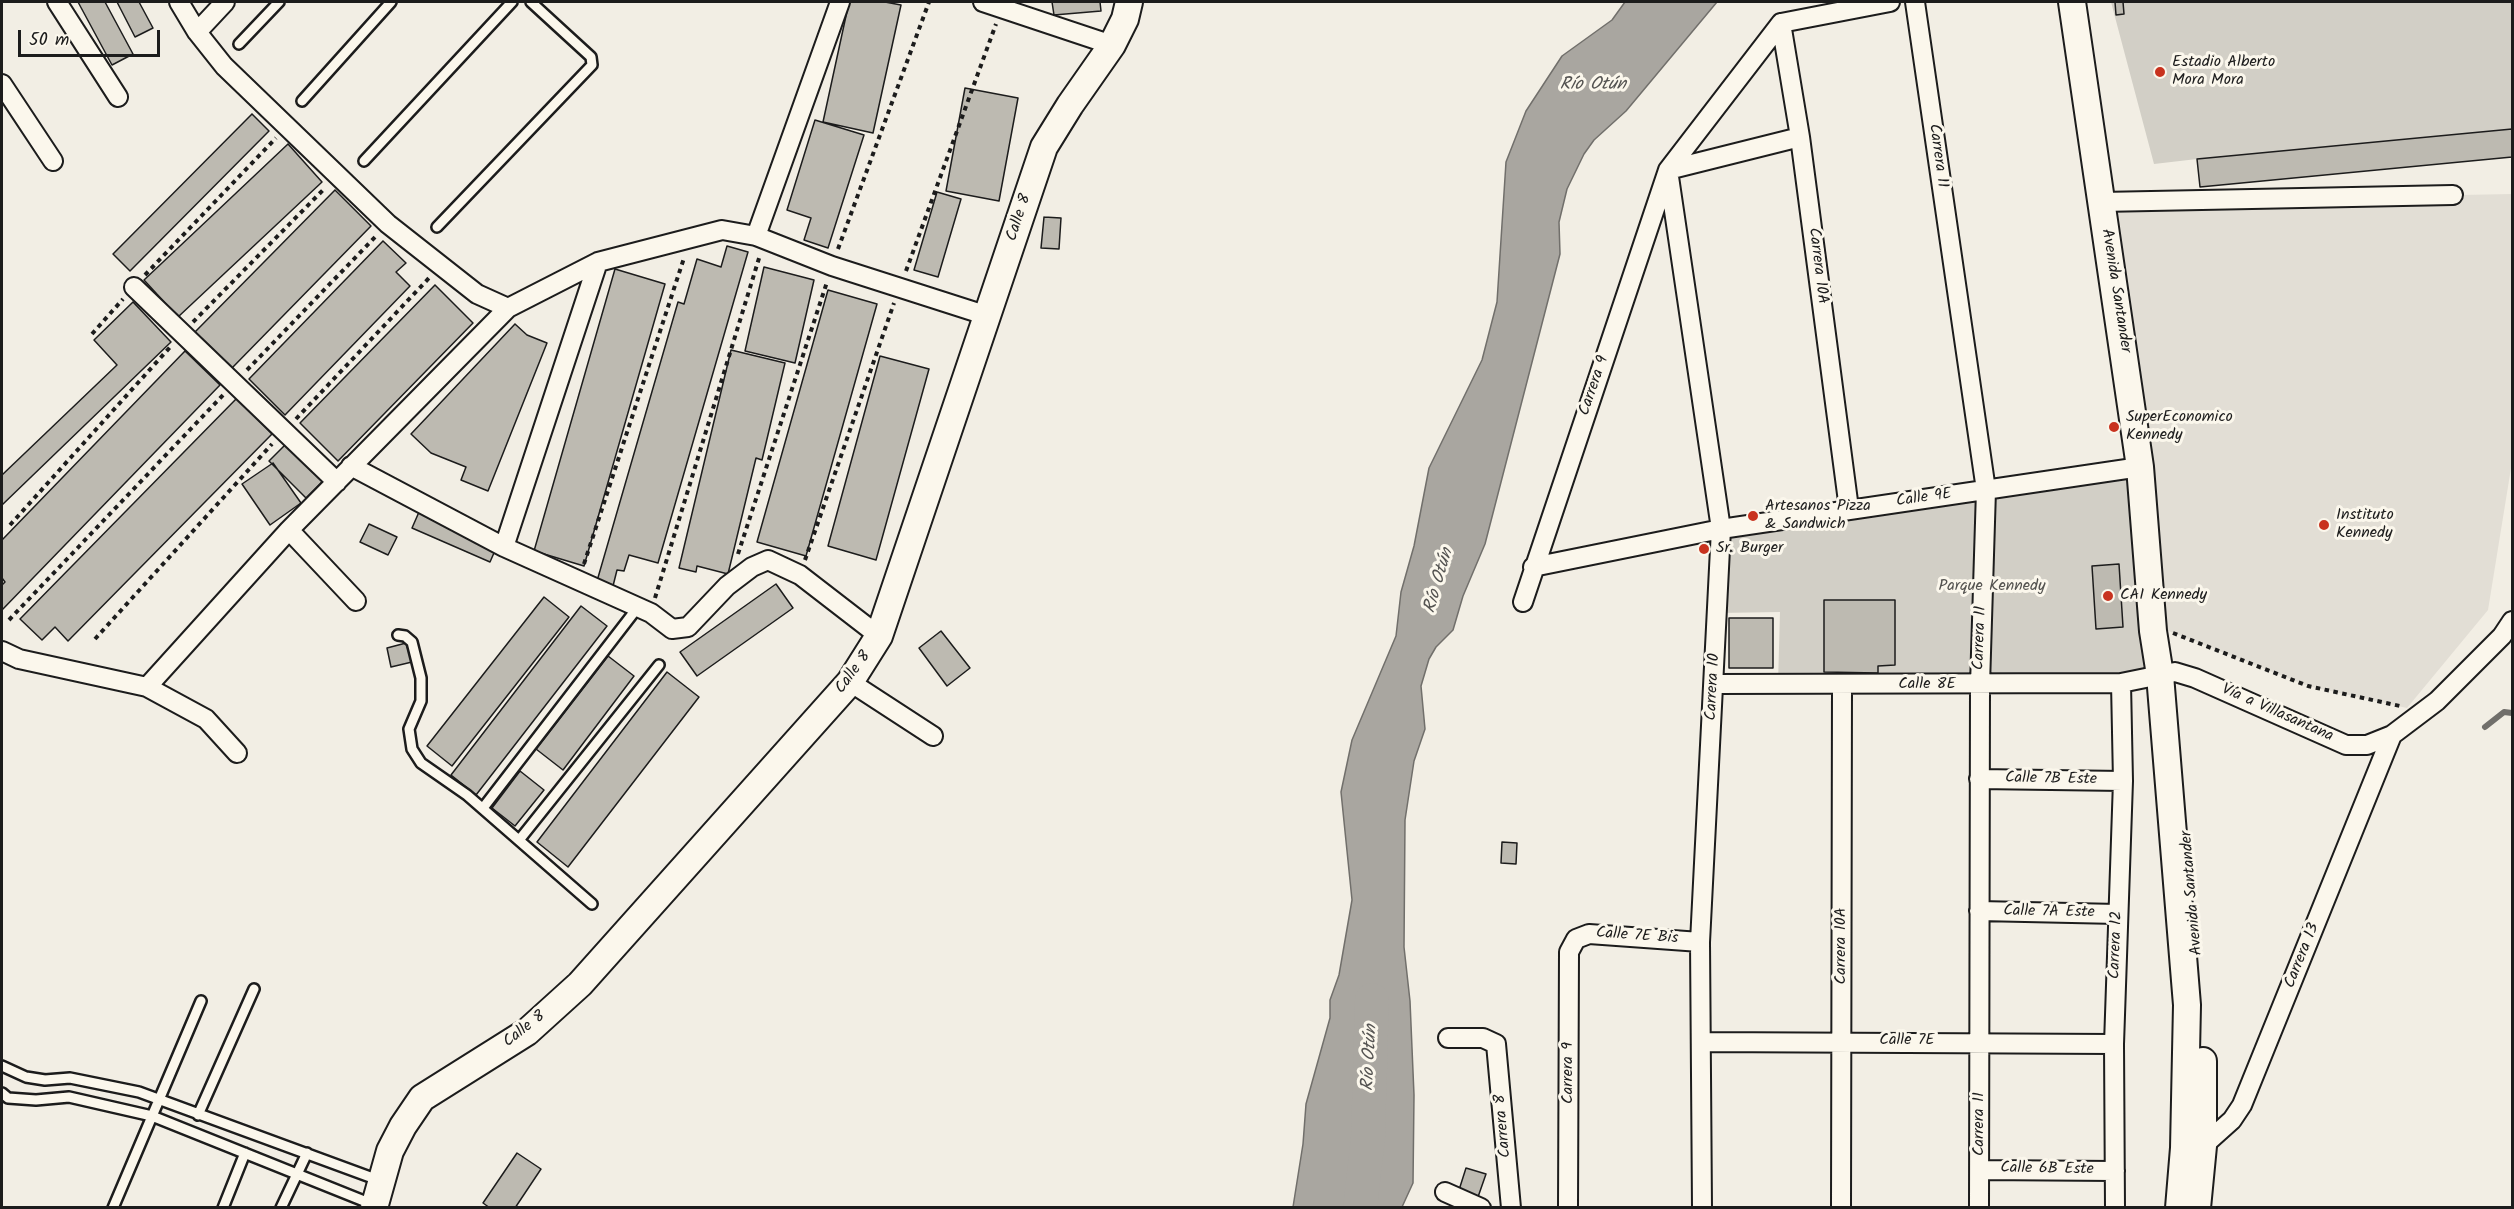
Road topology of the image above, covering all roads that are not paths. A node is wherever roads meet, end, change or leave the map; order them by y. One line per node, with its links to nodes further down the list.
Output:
1 (57, 2): 19 (street)
2 (179, 2): 15 (street)
3 (225, 2): 15 (street)
4 (279, 2): 16 (lane)
5 (391, 2): 20 (lane)
6 (512, 2): 23 (lane)
7 (531, 2): 27 (lane)
8 (840, 2): 28 (street)
9 (983, 2): 17 (street)
10 (1129, 2): 17 (street, Calle 8)
11 (1890, 2): 14 (street)
12 (1915, 2): 36 (street, Carrera 11)
13 (2073, 2): 26 (street, Avenida Santander)
14 (1781, 23): 21 (street, Carrera 10A); 24 (street, Carrera 9)
15 (197, 32): 31 (street)
16 (239, 44)
17 (1112, 45): 32 (street, Calle 8)
18 (2, 84): 22 (street)
19 (118, 97)
20 (302, 100)
21 (1800, 137): 24 (street); 37 (street, Carrera 10A)
22 (52, 161)
23 (364, 161)
24 (1668, 170): 38 (street, Carrera 10); 41 (street, Carrera 9)
25 (2453, 195): 26 (street)
26 (2101, 202): 34 (street, Avenida Santander)
27 (437, 227)
28 (760, 238): 29 (street); 32 (street)
29 (598, 262): 31 (street); 40 (street)
30 (134, 287): 35 (street)
31 (508, 308): 33 (street)
32 (988, 316): 48 (street, Calle 8)
33 (351, 466): 35 (street); 40 (street)
34 (2140, 467): 36 (street, Calle 9E); 42 (street, Avenida Santander)
35 (337, 482): 39 (street)
36 (1986, 490): 37 (street, Calle 9E); 56 (street, Carrera 11)
37 (1849, 509): 38 (street, Calle 9E)
38 (1721, 529): 41 (street, Calle 9E); 54 (street, Carrera 10)
39 (288, 530): 43 (street); 57 (street)
40 (504, 546): 45 (street)
41 (1533, 567): 44 (street, Carrera 9)
42 (2151, 582): 51 (street, Avenida Santander); 51 (street, Avenida Santander)
43 (356, 601)
44 (1523, 602)
45 (644, 610): 48 (street); 63 (lane)
46 (2512, 621): 58 (street, Vía a Villasantana)
47 (398, 635): 63 (lane)
48 (879, 636): 52 (street, Calle 8)
49 (2, 651): 57 (street)
50 (659, 665): 64 (lane)
51 (2168, 674): 53 (street, Calle 8E); 58 (street, Vía a Villasantana); 82 (street, Avenida Santander)
52 (850, 682): 59 (street); 89 (street, Calle 8)
53 (2121, 683): 56 (street, Calle 8E); 62 (street, Carrera 12)
54 (1715, 684): 55 (street, Calle 8E); 69 (street, Carrera 10)
55 (1842, 685): 56 (street, Calle 8E); 73 (street, Carrera 10A)
56 (1980, 685): 61 (street, Carrera 11)
57 (147, 687): 60 (street)
58 (2392, 735): 82 (street, Carrera 13)
59 (933, 736)
60 (237, 753)
61 (1979, 779): 62 (street, Calle 7B Este); 66 (street, Carrera 11)
62 (2123, 782): 67 (street, Carrera 12)
63 (483, 808): 64 (lane)
64 (520, 839): 65 (lane)
65 (592, 904)
66 (1979, 911): 67 (street, Calle 7A Este); 75 (street, Carrera 11)
67 (2118, 914): 76 (street, Carrera 12)
68 (1576, 939): 69 (street, Calle 7E Bis); 95 (street, Carrera 9)
69 (1700, 942): 74 (street, Carrera 10)
70 (254, 989): 80 (lane)
71 (201, 1001): 79 (lane)
72 (1448, 1038): 94 (street, Carrera 8)
73 (1842, 1041): 74 (street, Calle 7E); 75 (street, Calle 7E); 97 (street, Carrera 10A)
74 (1701, 1042): 96 (street, Carrera 10)
75 (1979, 1042): 76 (street, Calle 7E); 85 (street, Carrera 11)
76 (2114, 1044): 86 (street, Carrera 12)
77 (2, 1066): 79 (lane)
78 (2, 1093): 81 (lane)
79 (159, 1099): 80 (lane); 81 (lane)
80 (198, 1115): 84 (lane)
81 (152, 1116): 83 (lane); 90 (lane)
82 (2194, 1147): 100 (street, Avenida Santander); 101 (street, Avenida Santander)
83 (245, 1153): 87 (lane); 91 (lane)
84 (307, 1153): 87 (lane); 89 (lane)
85 (1980, 1170): 86 (street, Calle 6B Este); 98 (street, Carrera 11)
86 (2115, 1171): 99 (street, Carrera 12)
87 (298, 1173): 89 (lane); 92 (lane)
88 (1445, 1192): 93 (street)
89 (377, 1198)
90 (113, 1208)
91 (223, 1208)
92 (281, 1208)
93 (1481, 1208)
94 (1510, 1208)
95 (1568, 1208)
96 (1702, 1208)
97 (1841, 1208)
98 (1979, 1208)
99 (2115, 1208)
100 (2179, 1208)
101 (2197, 1208)

